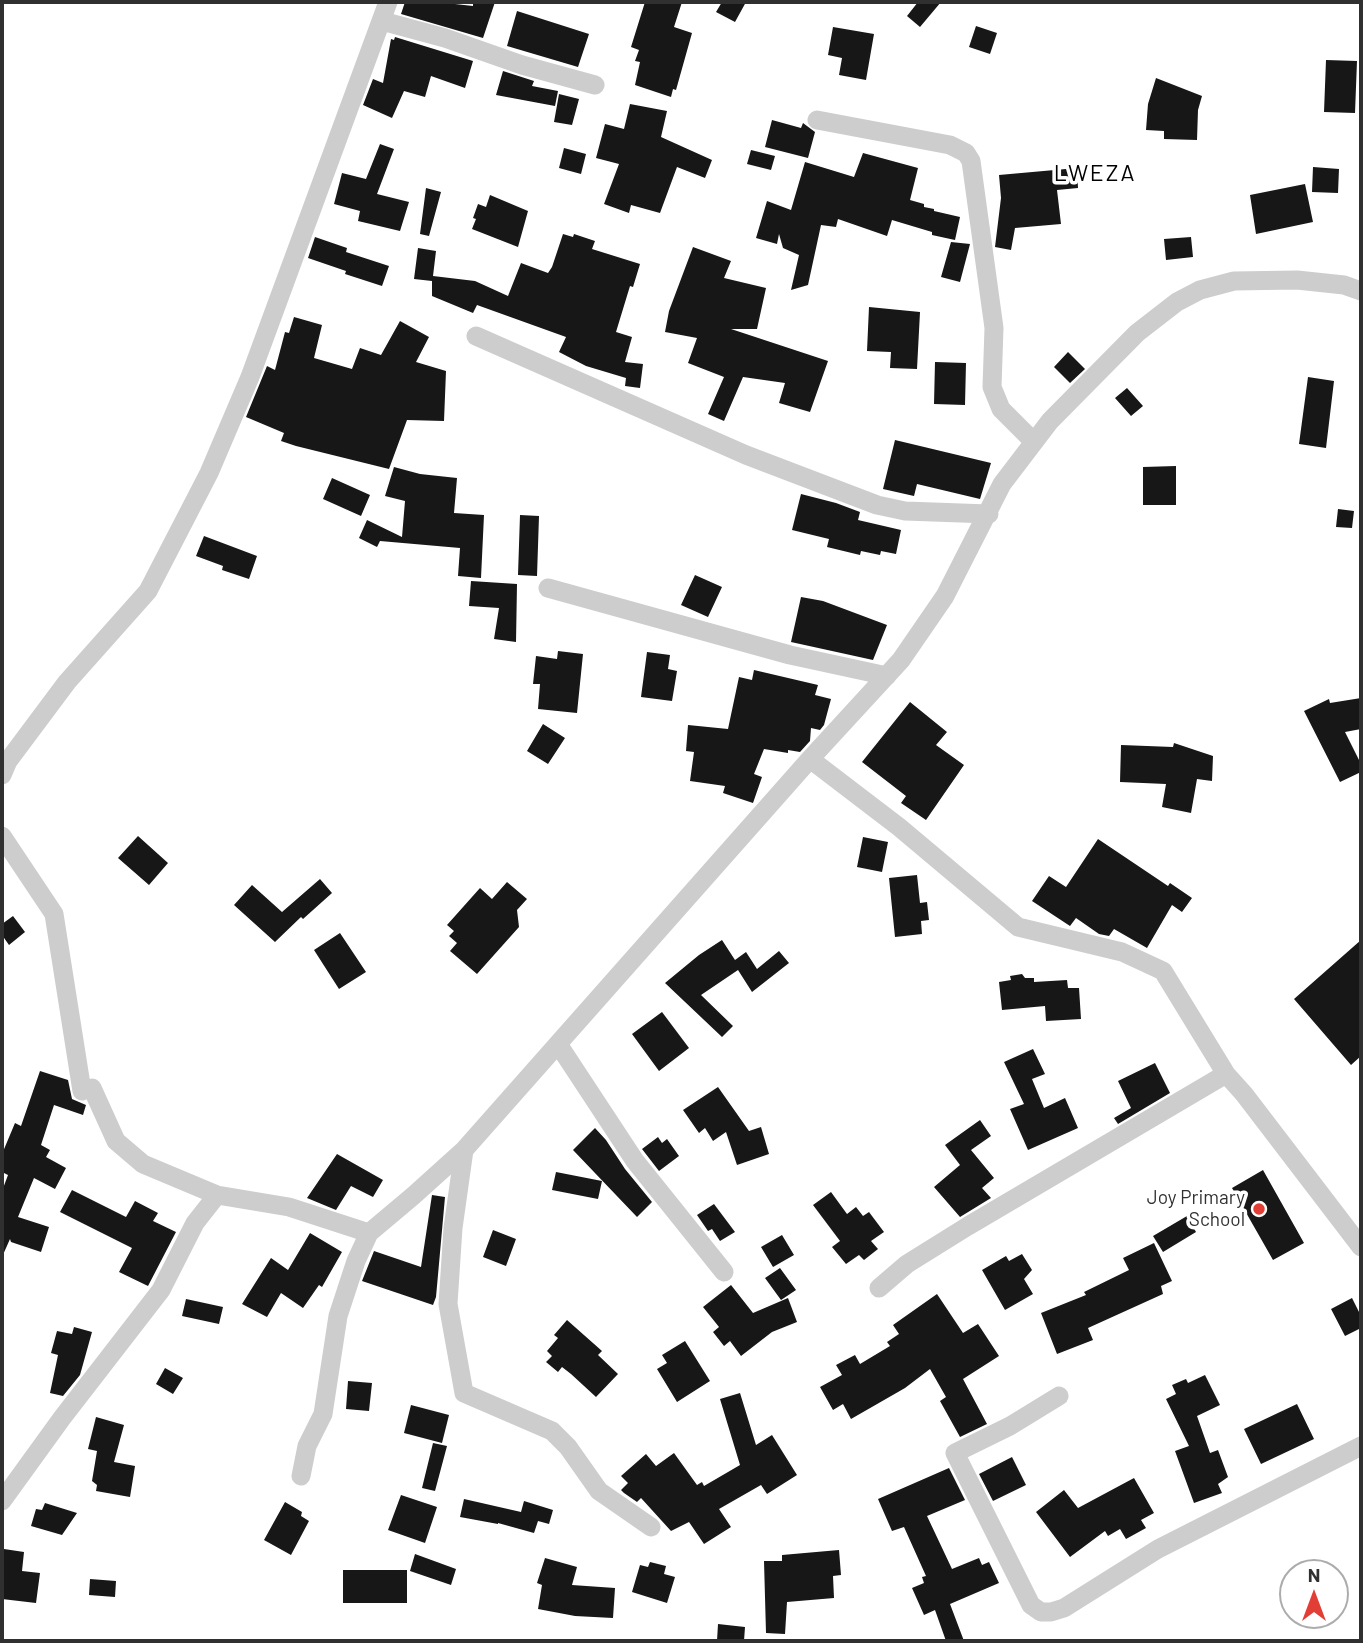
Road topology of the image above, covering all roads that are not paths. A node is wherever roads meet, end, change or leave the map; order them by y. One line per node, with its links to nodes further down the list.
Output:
1 (388, 2): 2 (street)
2 (382, 21): 3 (street); 12 (street)
3 (595, 85)
4 (817, 120): 7 (street)
5 (1361, 292): 7 (street)
6 (475, 336): 8 (street)
7 (1034, 442): 8 (street)
8 (989, 514): 10 (street)
9 (548, 588): 10 (street)
10 (887, 676): 11 (street)
11 (810, 759): 14 (street); 15 (street)
12 (2, 775)
13 (2, 836): 17 (street)
14 (558, 1044): 16 (street); 20 (street)
15 (1226, 1074): 19 (street); 21 (street)
16 (464, 1150): 18 (street); 26 (street)
17 (217, 1195): 18 (street); 25 (street)
18 (369, 1233): 24 (street)
19 (1361, 1247)
20 (724, 1272)
21 (879, 1288)
22 (1059, 1396): 23 (street)
23 (1361, 1446)
24 (301, 1476)
25 (2, 1501)
26 (651, 1527)

